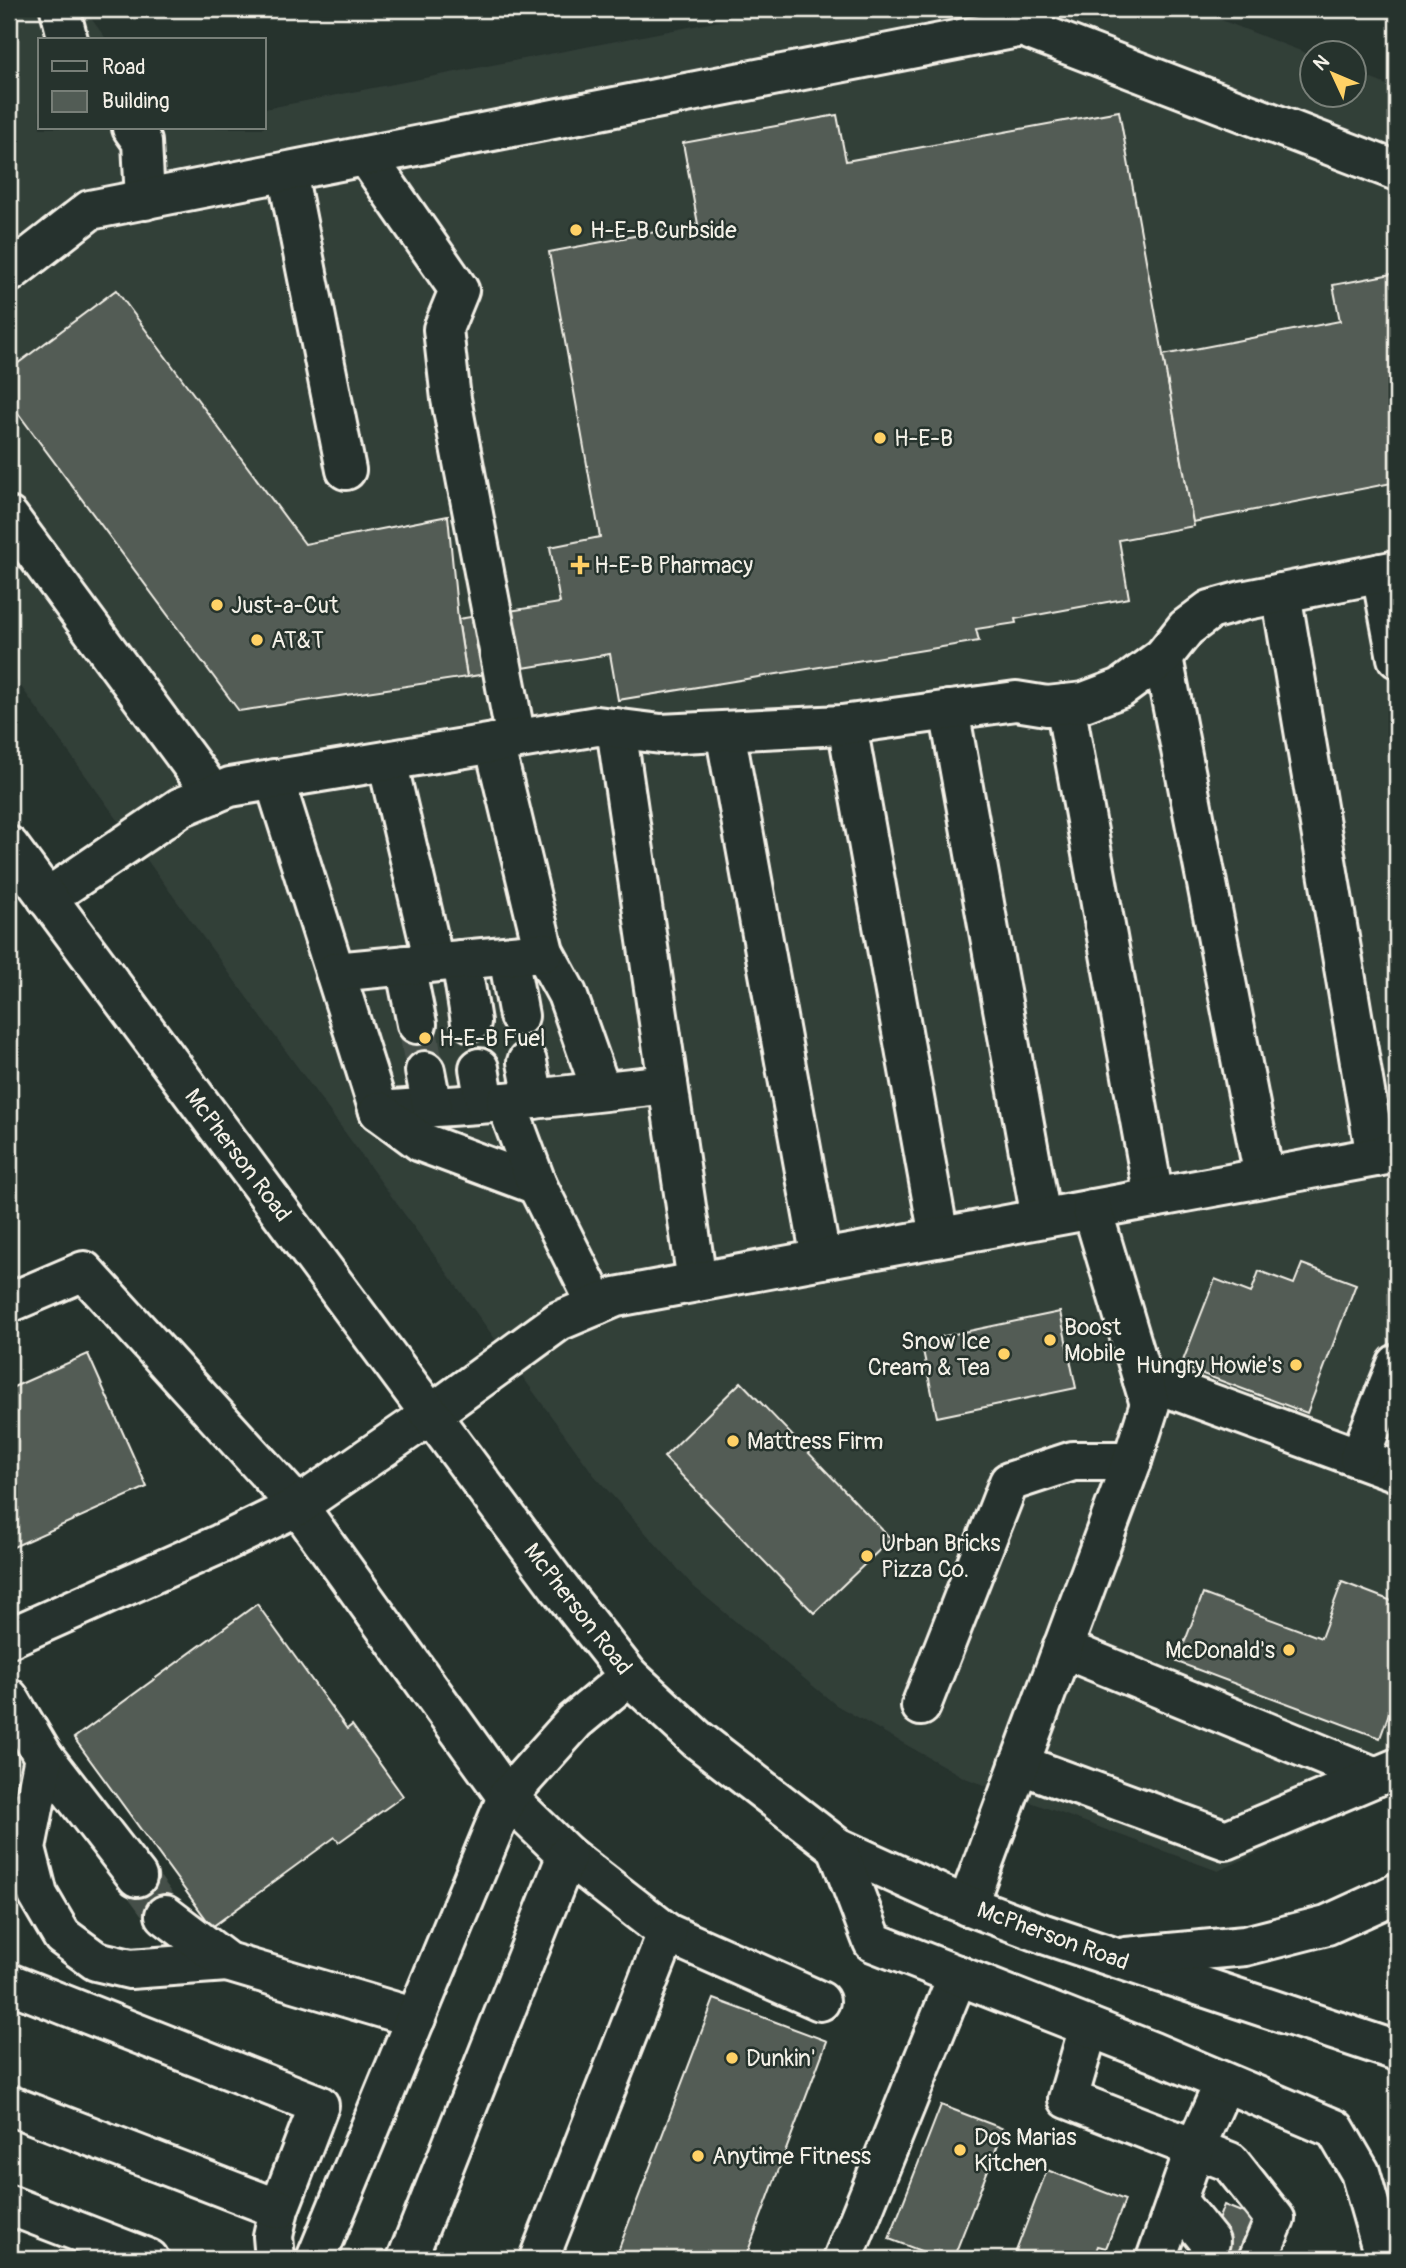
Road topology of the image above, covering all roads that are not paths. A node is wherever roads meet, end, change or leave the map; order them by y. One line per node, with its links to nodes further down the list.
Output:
1 (60, 9): 2 (main road)
2 (67, 38)
3 (133, 130): 7 (main road)
4 (366, 156): 5 (main road); 6 (main road); 20 (main road)
5 (1397, 171)
6 (288, 172): 7 (main road); 9 (main road)
7 (145, 200): 8 (main road)
8 (9, 273)
9 (346, 470)
10 (9, 517): 23 (main road)
11 (1389, 572): 12 (main road); 14 (main road)
12 (1280, 593): 13 (main road); 37 (main road)
13 (1163, 657): 15 (main road); 38 (main road)
14 (1397, 658)
15 (1065, 704): 16 (main road); 40 (main road)
16 (949, 710): 17 (main road); 42 (main road)
17 (848, 725): 19 (main road); 43 (main road)
18 (616, 728): 19 (main road); 20 (main road); 33 (main road)
19 (725, 731): 44 (main road)
20 (505, 741): 21 (main road); 26 (main road)
21 (387, 761): 22 (main road); 27 (main road)
22 (274, 779): 23 (main road); 28 (main road)
23 (214, 794): 25 (main road)
24 (9, 846): 25 (main road, McPherson Road)
25 (47, 898): 50 (main road, McPherson Road)
26 (526, 954): 27 (main road); 29 (main road); 34 (main road)
27 (433, 962): 28 (main road); 30 (main road); 31 (main road)
28 (335, 972): 36 (main road)
29 (519, 1016)
30 (471, 1022)
31 (417, 1024)
32 (527, 1062): 35 (main road)
33 (668, 1084): 34 (main road); 45 (main road)
34 (601, 1090): 35 (main road)
35 (501, 1093): 36 (main road); 39 (main road)
36 (379, 1111): 39 (main road)
37 (1386, 1155): 38 (main road)
38 (1264, 1177): 40 (main road)
39 (537, 1185): 47 (main road)
40 (1154, 1198): 41 (main road)
41 (1092, 1209): 42 (main road); 49 (main road)
42 (1041, 1218): 43 (main road)
43 (939, 1237): 44 (main road)
44 (821, 1259): 45 (main road)
45 (697, 1282): 47 (main road)
46 (9, 1303): 54 (main road)
47 (597, 1305): 50 (main road)
48 (1397, 1364): 51 (main road)
49 (1142, 1378): 51 (main road); 52 (main road)
50 (430, 1415): 54 (main road); 57 (main road, McPherson Road)
51 (1359, 1458): 53 (main road)
52 (1132, 1461): 56 (main road); 59 (main road)
53 (1397, 1472)
54 (298, 1506): 55 (main road); 63 (main road)
55 (9, 1638)
56 (1062, 1648): 61 (main road); 62 (main road)
57 (629, 1676): 63 (main road); 64 (main road, McPherson Road)
58 (9, 1698): 60 (main road)
59 (921, 1706)
60 (44, 1757): 66 (main road); 72 (main road)
61 (1019, 1764): 62 (main road); 68 (main road)
62 (1386, 1773)
63 (507, 1797): 65 (main road); 76 (main road)
64 (837, 1847): 68 (main road, McPherson Road); 73 (main road)
65 (567, 1855): 70 (main road); 91 (main road)
66 (137, 1877)
67 (1397, 1893): 71 (main road)
68 (967, 1906): 71 (main road, McPherson Road)
69 (165, 1914): 72 (main road)
70 (667, 1933): 75 (main road); 92 (main road)
71 (1111, 1958): 78 (main road, McPherson Road)
72 (227, 1962): 76 (main road)
73 (958, 1975): 77 (main road); 93 (main road)
74 (9, 1983): 84 (main road)
75 (820, 2001)
76 (416, 2018): 90 (main road)
77 (1089, 2027): 79 (main road); 81 (main road)
78 (1397, 2051)
79 (1224, 2083): 81 (main road); 86 (main road)
80 (9, 2105): 84 (main road)
81 (1195, 2148): 82 (main road); 94 (main road)
82 (1177, 2201): 85 (main road); 87 (main road)
83 (9, 2205): 88 (main road)
84 (279, 2209): 89 (main road)
85 (1210, 2242)
86 (1388, 2246)
87 (1159, 2258)
88 (149, 2259)
89 (275, 2259)
90 (316, 2259)
91 (407, 2259)
92 (539, 2259)
93 (843, 2259)
94 (1258, 2259)

